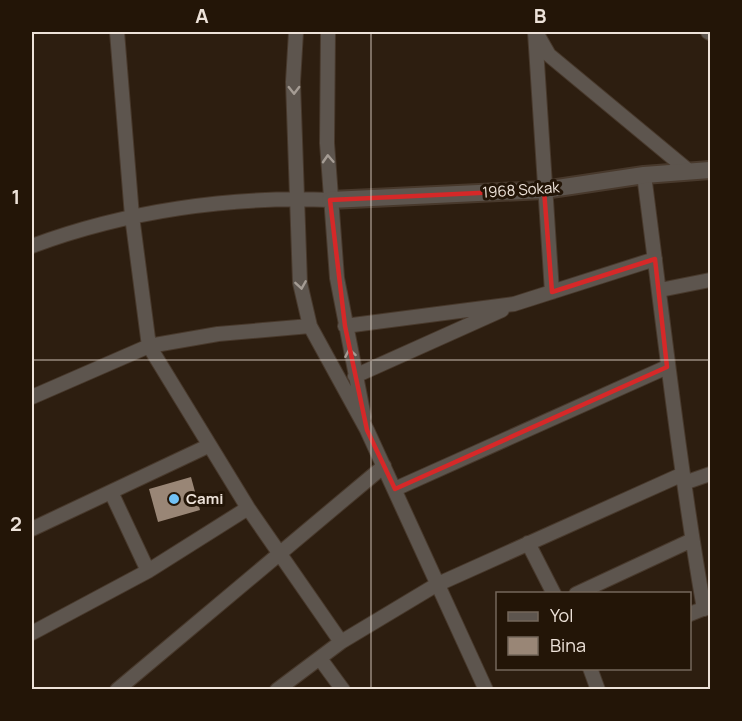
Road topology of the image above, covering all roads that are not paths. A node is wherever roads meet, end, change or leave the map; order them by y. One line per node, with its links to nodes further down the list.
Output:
1 (117, 32): 11 (street)
2 (296, 32): 9 (street, one-way to 9)
3 (328, 32): 10 (street, one-way to 3)
4 (535, 32): 6 (street); 8 (street)
5 (711, 170): 6 (street, 1968 Sokak)
6 (690, 172): 7 (street, 1968 Sokak)
7 (644, 175): 8 (street, 1968 Sokak); 13 (street)
8 (544, 190): 10 (street, 1968 Sokak); 16 (street)
9 (296, 199): 10 (street); 11 (street); 18 (street, one-way to 18)
10 (330, 200): 19 (street)
11 (132, 216): 12 (street); 20 (street)
12 (32, 246)
13 (655, 259): 15 (street); 16 (street)
14 (711, 280): 15 (street)
15 (660, 290): 21 (street)
16 (552, 292): 17 (street)
17 (518, 303): 19 (street); 22 (street)
18 (310, 326): 20 (street); 24 (street)
19 (345, 326): 22 (street, one-way to 19)
20 (149, 346): 23 (street); 25 (street)
21 (667, 367): 28 (street); 29 (street)
22 (355, 376): 24 (street)
23 (32, 398)
24 (368, 430): 26 (street)
25 (208, 446): 30 (street); 31 (street)
26 (384, 465): 29 (street); 35 (street)
27 (711, 474): 28 (street)
28 (684, 479): 33 (street); 34 (street)
29 (395, 489): 37 (street)
30 (111, 492): 32 (street); 36 (street)
31 (248, 508): 35 (street); 36 (street)
32 (32, 529)
33 (692, 540): 39 (street); 40 (street)
34 (528, 543): 37 (street); 38 (street)
35 (279, 551): 43 (street); 46 (street)
36 (148, 571): 42 (street)
37 (436, 585): 43 (street); 49 (street)
38 (553, 592)
39 (580, 592)
40 (707, 608): 41 (street)
41 (691, 614)
42 (32, 633)
43 (341, 642): 44 (street)
44 (321, 660): 47 (street); 48 (street)
45 (590, 670): 50 (street)
46 (117, 690)
47 (277, 690)
48 (343, 690)
49 (486, 690)
50 (598, 690)

